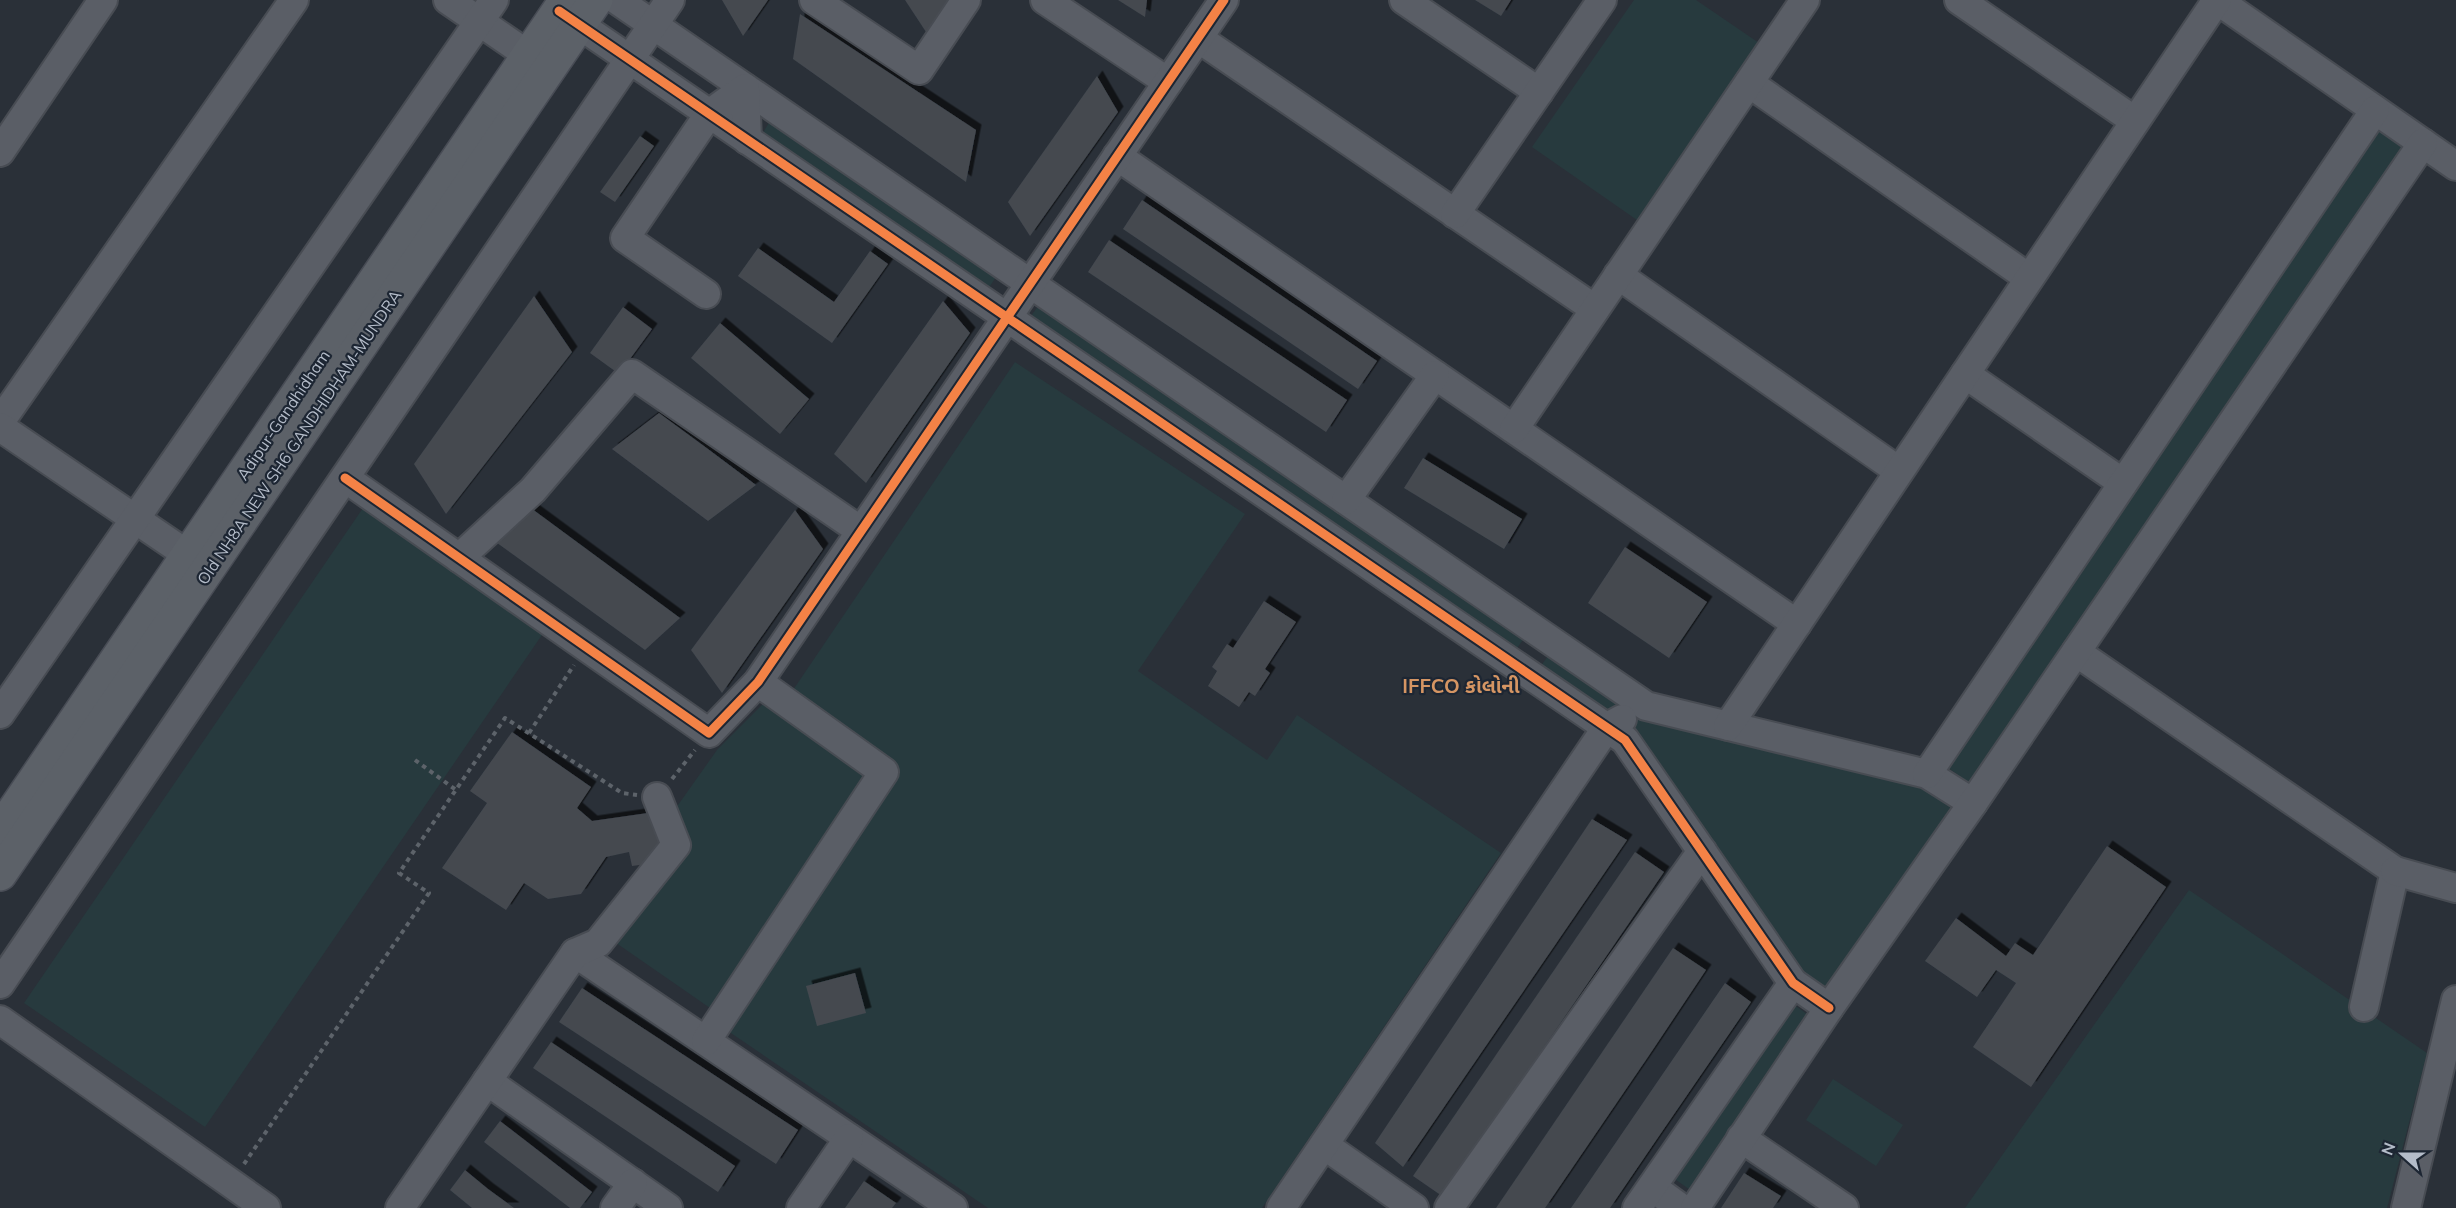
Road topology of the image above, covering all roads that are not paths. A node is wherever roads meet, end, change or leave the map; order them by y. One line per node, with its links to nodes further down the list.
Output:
1 (104, 0): 30 (street)
2 (294, 0): 42 (street)
3 (448, 0): 16 (street)
4 (617, 0): 17 (street)
5 (670, 0): 17 (street)
6 (814, 0): 7 (street)
7 (966, 0)
8 (1045, 0): 21 (street)
9 (1224, 0): 18 (street)
10 (1404, 0): 24 (street)
11 (1602, 0): 24 (street)
12 (1805, 0): 22 (street)
13 (1959, 0): 27 (street)
14 (2217, 0): 25 (street); 27 (street)
15 (575, 9): 19 (street); 20 (main road, Old NH8A NEW SH6 GANDHIDHAM-MUNDRA)
16 (487, 11): 20 (street); 48 (street)
17 (653, 25): 19 (street); 23 (street)
18 (1198, 38): 21 (street); 33 (street)
19 (630, 59): 26 (street); 45 (street)
20 (539, 62): 50 (main road, Adipur-Gandhidham); 67 (main road, Old NH8A NEW SH6 GANDHIDHAM-MUNDRA)
21 (1168, 82): 31 (street)
22 (1749, 83): 34 (street); 35 (street)
23 (745, 88): 26 (street); 28 (street); 36 (street)
24 (1539, 92): 33 (street)
25 (2375, 110): 29 (street); 46 (street)
26 (709, 114): 28 (street); 37 (street)
27 (2135, 121): 35 (street)
28 (747, 140): 39 (street)
29 (2423, 143): 32 (street); 54 (street)
30 (0, 152)
31 (1118, 156): 36 (street); 41 (street)
32 (2456, 166)
33 (1455, 214): 38 (street)
34 (1618, 276): 38 (street); 44 (street)
35 (2029, 278): 40 (street)
36 (1031, 284): 39 (street); 47 (street)
37 (706, 294)
38 (1595, 309): 43 (street)
39 (1008, 318): 49 (street); 55 (street)
40 (1965, 374): 44 (street); 46 (street)
41 (1435, 375): 43 (street); 47 (street)
42 (0, 424): 48 (street)
43 (1514, 429): 52 (street)
44 (1899, 471): 52 (street)
45 (345, 478): 51 (street); 71 (street)
46 (2123, 483): 61 (street)
47 (1346, 500): 53 (street)
48 (135, 519): 50 (street); 58 (street)
49 (861, 531): 51 (street); 56 (street)
50 (188, 555): 64 (main road, Adipur-Gandhidham)
51 (459, 558): 56 (street)
52 (1797, 624): 59 (street)
53 (1543, 635): 55 (street); 57 (street)
54 (2076, 652): 63 (street); 66 (street)
55 (1521, 669): 60 (street)
56 (758, 682): 76 (street)
57 (1646, 706): 59 (street); 60 (street)
58 (0, 714)
59 (1728, 726): 61 (street)
60 (1607, 728): 65 (street); 80 (street)
61 (1927, 774): 63 (street)
62 (657, 797): 69 (street)
63 (1973, 803): 74 (street)
64 (0, 831)
65 (1702, 850): 70 (street); 91 (street)
66 (2395, 871): 68 (street); 73 (street)
67 (0, 874)
68 (2456, 888)
69 (575, 953): 76 (street); 77 (street)
70 (1793, 983): 74 (street); 82 (street)
71 (0, 984)
72 (2456, 1000): 95 (street)
73 (2364, 1007)
74 (1829, 1008): 79 (street)
75 (0, 1020): 84 (street)
76 (706, 1041): 78 (street)
77 (487, 1081): 81 (street); 83 (street)
78 (849, 1138): 87 (street); 88 (street)
79 (1741, 1138): 93 (street); 94 (street)
80 (1324, 1145): 89 (street); 90 (street)
81 (633, 1183): 85 (street); 86 (street)
82 (1644, 1197): 92 (street)
83 (402, 1207)
84 (266, 1208)
85 (615, 1208)
86 (668, 1208)
87 (801, 1208)
88 (953, 1208)
89 (1281, 1208)
90 (1414, 1208)
91 (1449, 1208)
92 (1681, 1208)
93 (1695, 1208)
94 (1844, 1208)
95 (2406, 1208)

